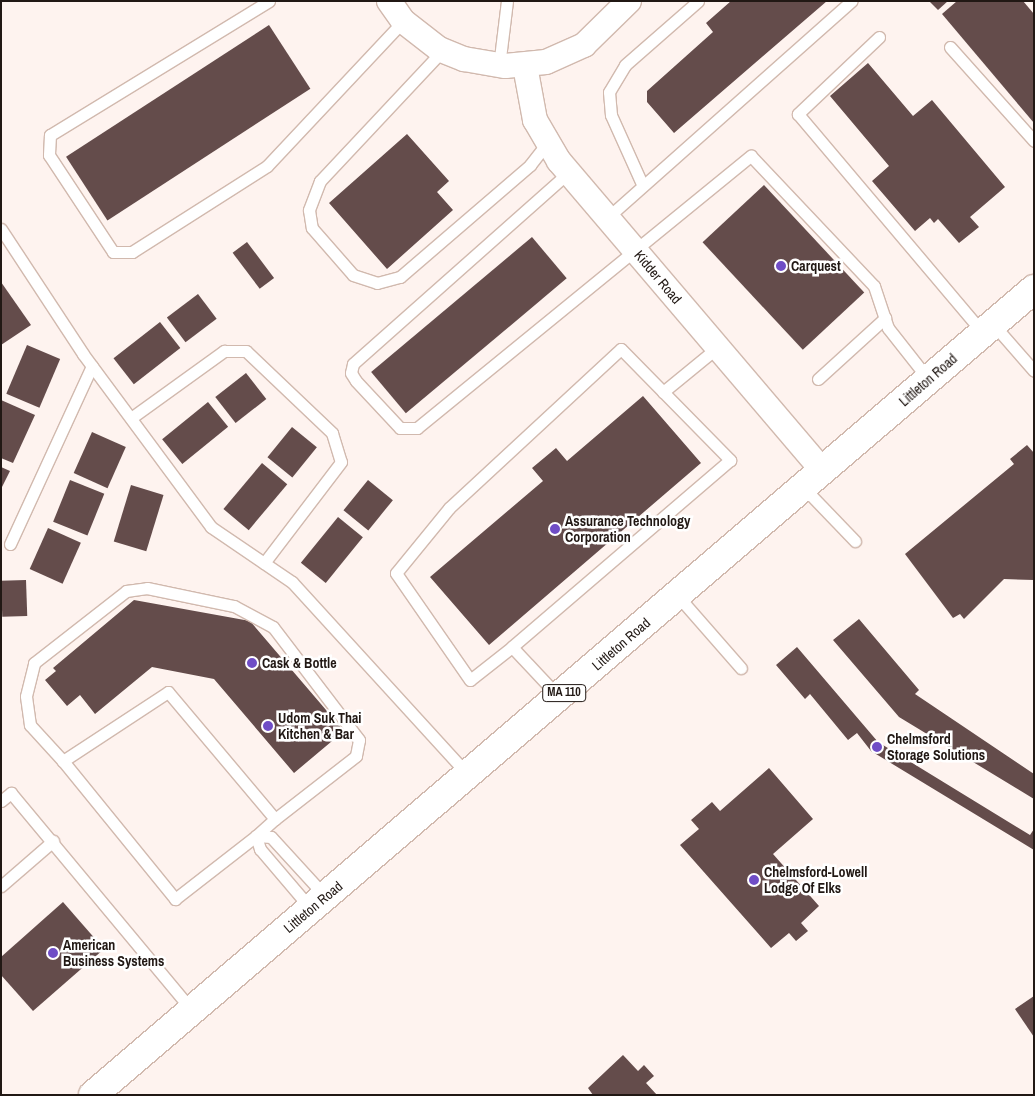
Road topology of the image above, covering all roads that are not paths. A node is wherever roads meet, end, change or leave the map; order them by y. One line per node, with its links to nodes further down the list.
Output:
1 (269, 1): 7 (lane)
2 (388, 1): 7 (street)
3 (507, 1): 11 (lane)
4 (629, 1): 12 (street)
5 (698, 1): 16 (lane)
6 (851, 1): 16 (lane)
7 (403, 21): 10 (street)
8 (879, 37): 22 (lane)
9 (950, 47): 13 (lane)
10 (443, 50): 11 (street); 14 (lane)
11 (499, 66): 12 (street)
12 (525, 66): 14 (street, Kidder Road)
13 (1034, 141)
14 (548, 143): 15 (street, Kidder Road)
15 (569, 172): 17 (street, Kidder Road); 19 (lane)
16 (642, 184): 17 (lane)
17 (607, 218): 19 (street, Kidder Road)
18 (1, 229): 24 (lane)
19 (637, 252): 21 (lane); 23 (street, Kidder Road)
20 (1034, 289): 22 (main road, Littleton Road / MA 110)
21 (885, 318): 26 (lane); 27 (lane)
22 (988, 329): 25 (lane); 27 (main road, Littleton Road / MA 110)
23 (718, 347): 28 (lane); 30 (street, Kidder Road)
24 (92, 366): 29 (lane); 32 (lane)
25 (1034, 371)
26 (818, 379)
27 (929, 380): 30 (main road, Littleton Road / MA 110)
28 (663, 392): 35 (lane); 35 (lane)
29 (130, 418): 33 (lane); 33 (lane)
30 (813, 479): 31 (lane); 34 (main road, Littleton Road / MA 110)
31 (855, 541)
32 (10, 544)
33 (264, 563): 39 (lane)
34 (678, 595): 36 (lane); 37 (main road, Littleton Road / MA 110)
35 (512, 647): 37 (lane)
36 (741, 668)
37 (559, 697): 39 (main road, Littleton Road / MA 110)
38 (63, 761): 41 (lane); 41 (lane); 42 (lane)
39 (468, 775): 45 (main road, Littleton Road / MA 110)
40 (1, 801): 43 (lane)
41 (275, 819): 42 (lane)
42 (256, 836): 45 (lane); 45 (lane)
43 (53, 841): 44 (lane); 46 (lane)
44 (1, 886)
45 (318, 903): 46 (main road, Littleton Road / MA 110)
46 (192, 1010): 47 (main road, Littleton Road / MA 110)
47 (93, 1095)

